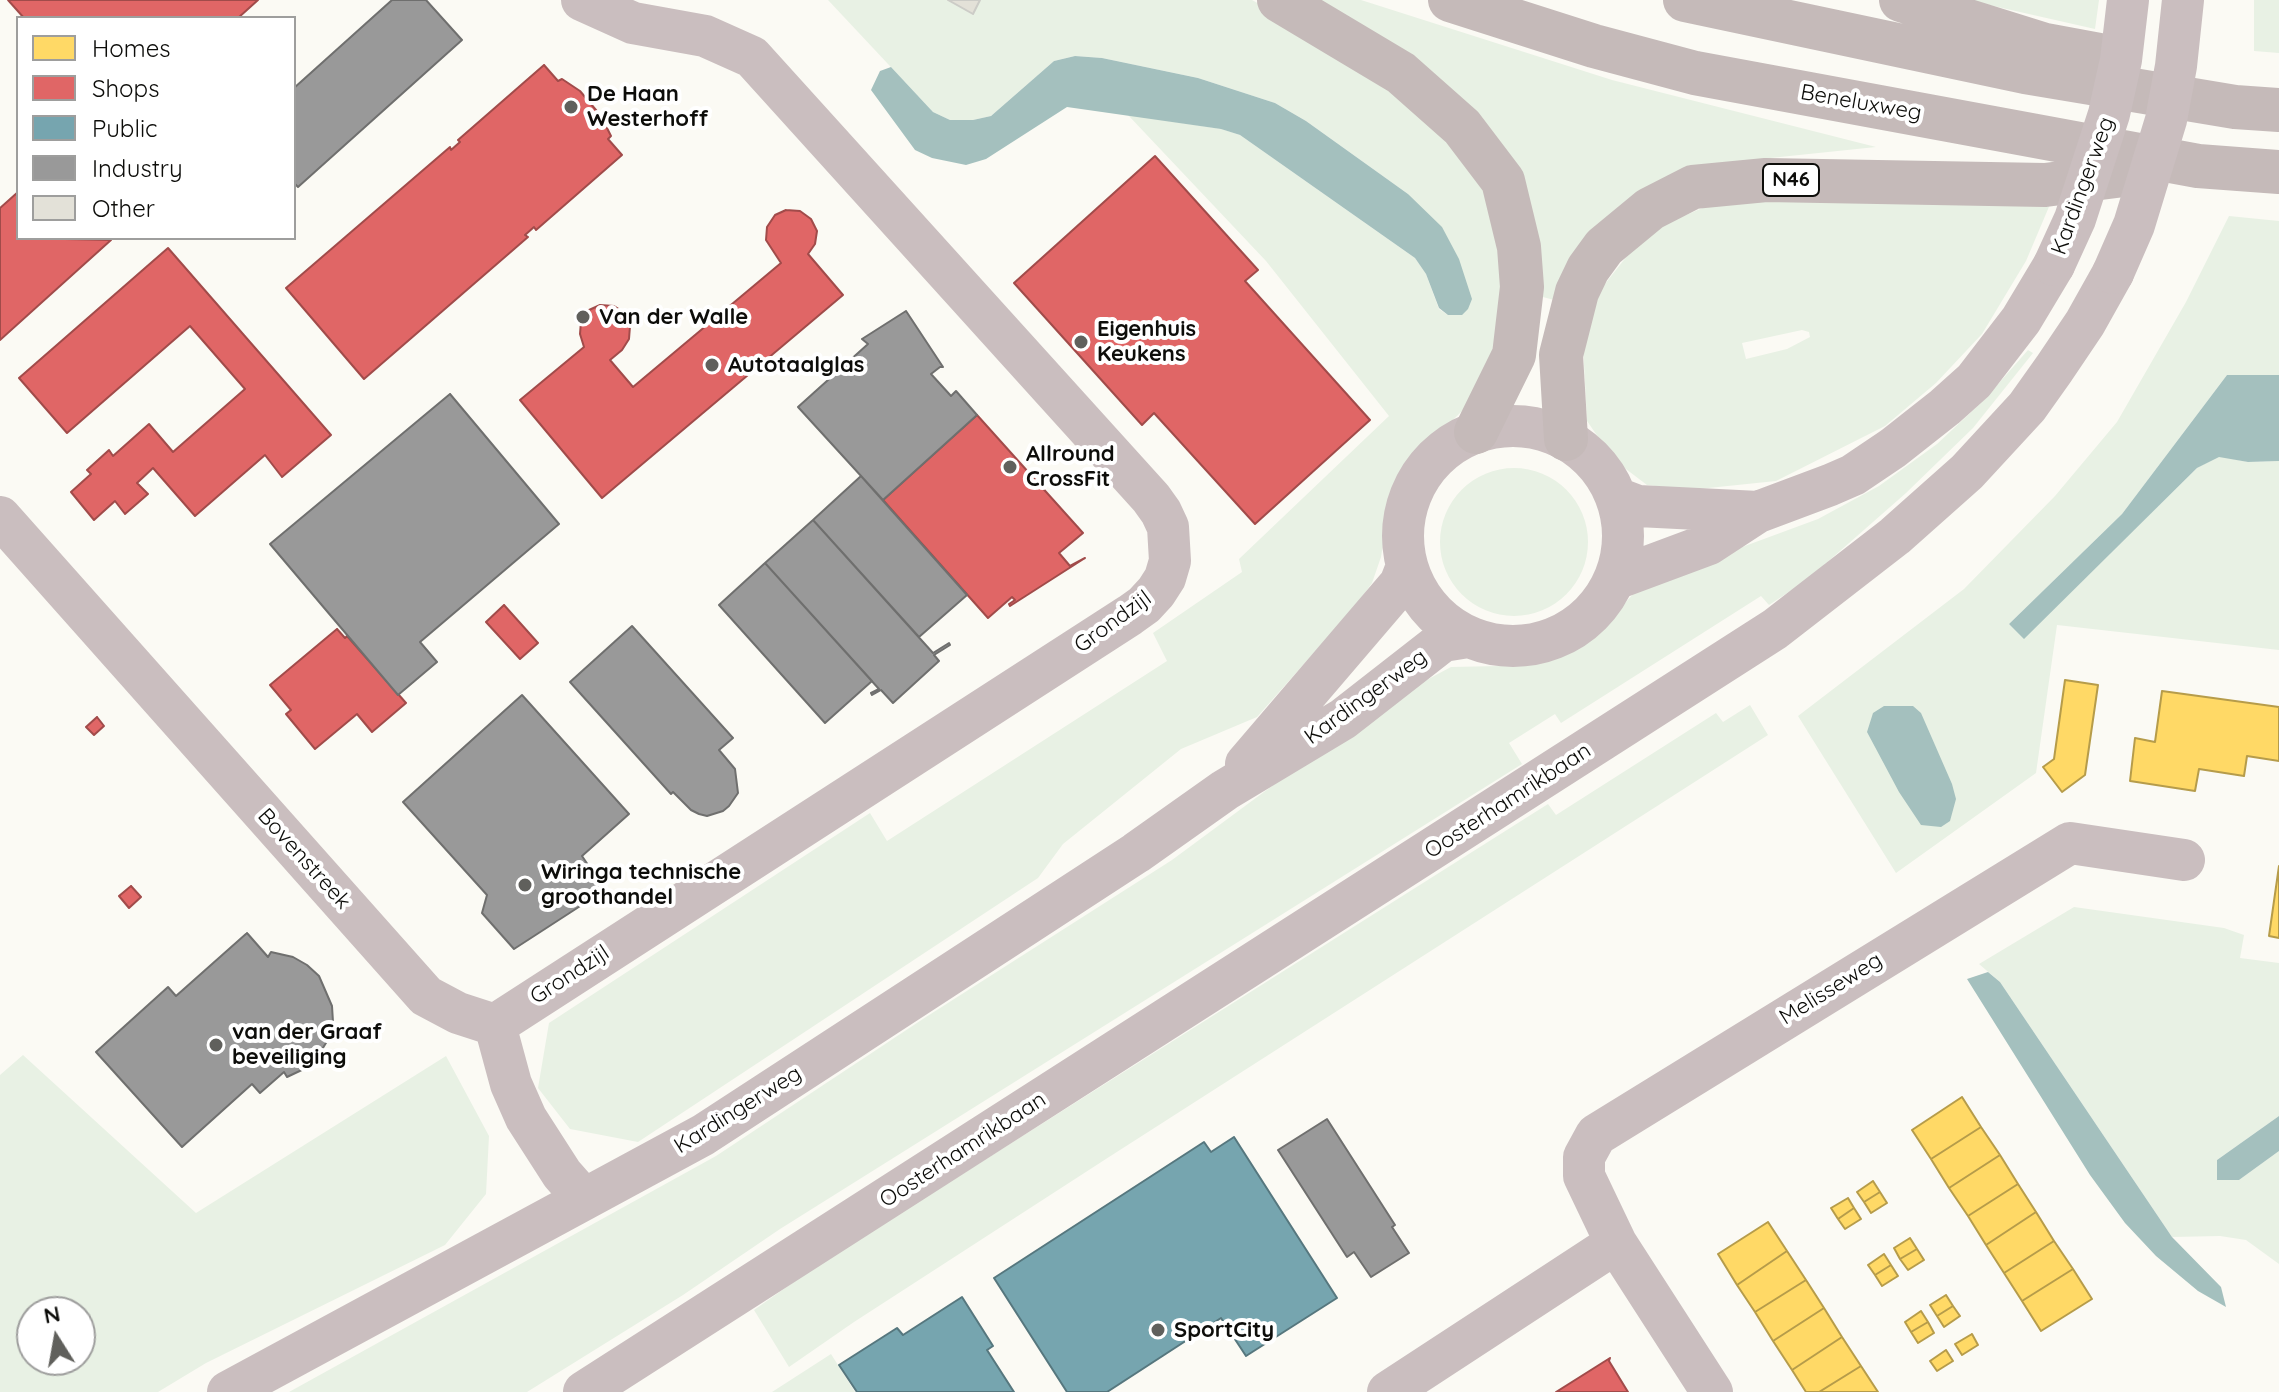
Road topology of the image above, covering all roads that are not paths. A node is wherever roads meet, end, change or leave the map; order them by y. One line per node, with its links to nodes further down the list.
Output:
1 (582, 0): 22 (street, Grondzijl)
2 (1279, 0): 12 (highway)
3 (1450, 0): 10 (highway, Beneluxweg / N46)
4 (1685, 0): 9 (highway)
5 (1901, 0): 8 (highway)
6 (2128, 0): 15 (street, Kardingerweg, bridge)
7 (2183, 0): 26 (street, Oosterhamrikbaan, bridge)
8 (2279, 91)
9 (2279, 110)
10 (2198, 166): 11 (highway, Beneluxweg / N46); 13 (highway, N46)
11 (2279, 172)
12 (1476, 432): 13 (street); 17 (street)
13 (1566, 439): 14 (street)
14 (1617, 498): 15 (street, Kardingerweg); 18 (street)
15 (1758, 512): 18 (street, Kardingerweg)
16 (0, 517): 22 (street, Bovenstreek)
17 (1407, 566): 19 (street); 20 (street, Kardingerweg)
18 (1615, 579): 19 (street)
19 (1468, 637): 20 (street, Kardingerweg)
20 (1225, 790): 23 (street, Kardingerweg)
21 (2184, 860): 24 (street, Melisseweg)
22 (495, 1025): 23 (street)
23 (584, 1199): 25 (street, Kardingerweg)
24 (1616, 1243): 27 (street); 28 (street, Melisseweg)
25 (228, 1392)
26 (584, 1392)
27 (1388, 1392)
28 (1712, 1392)

